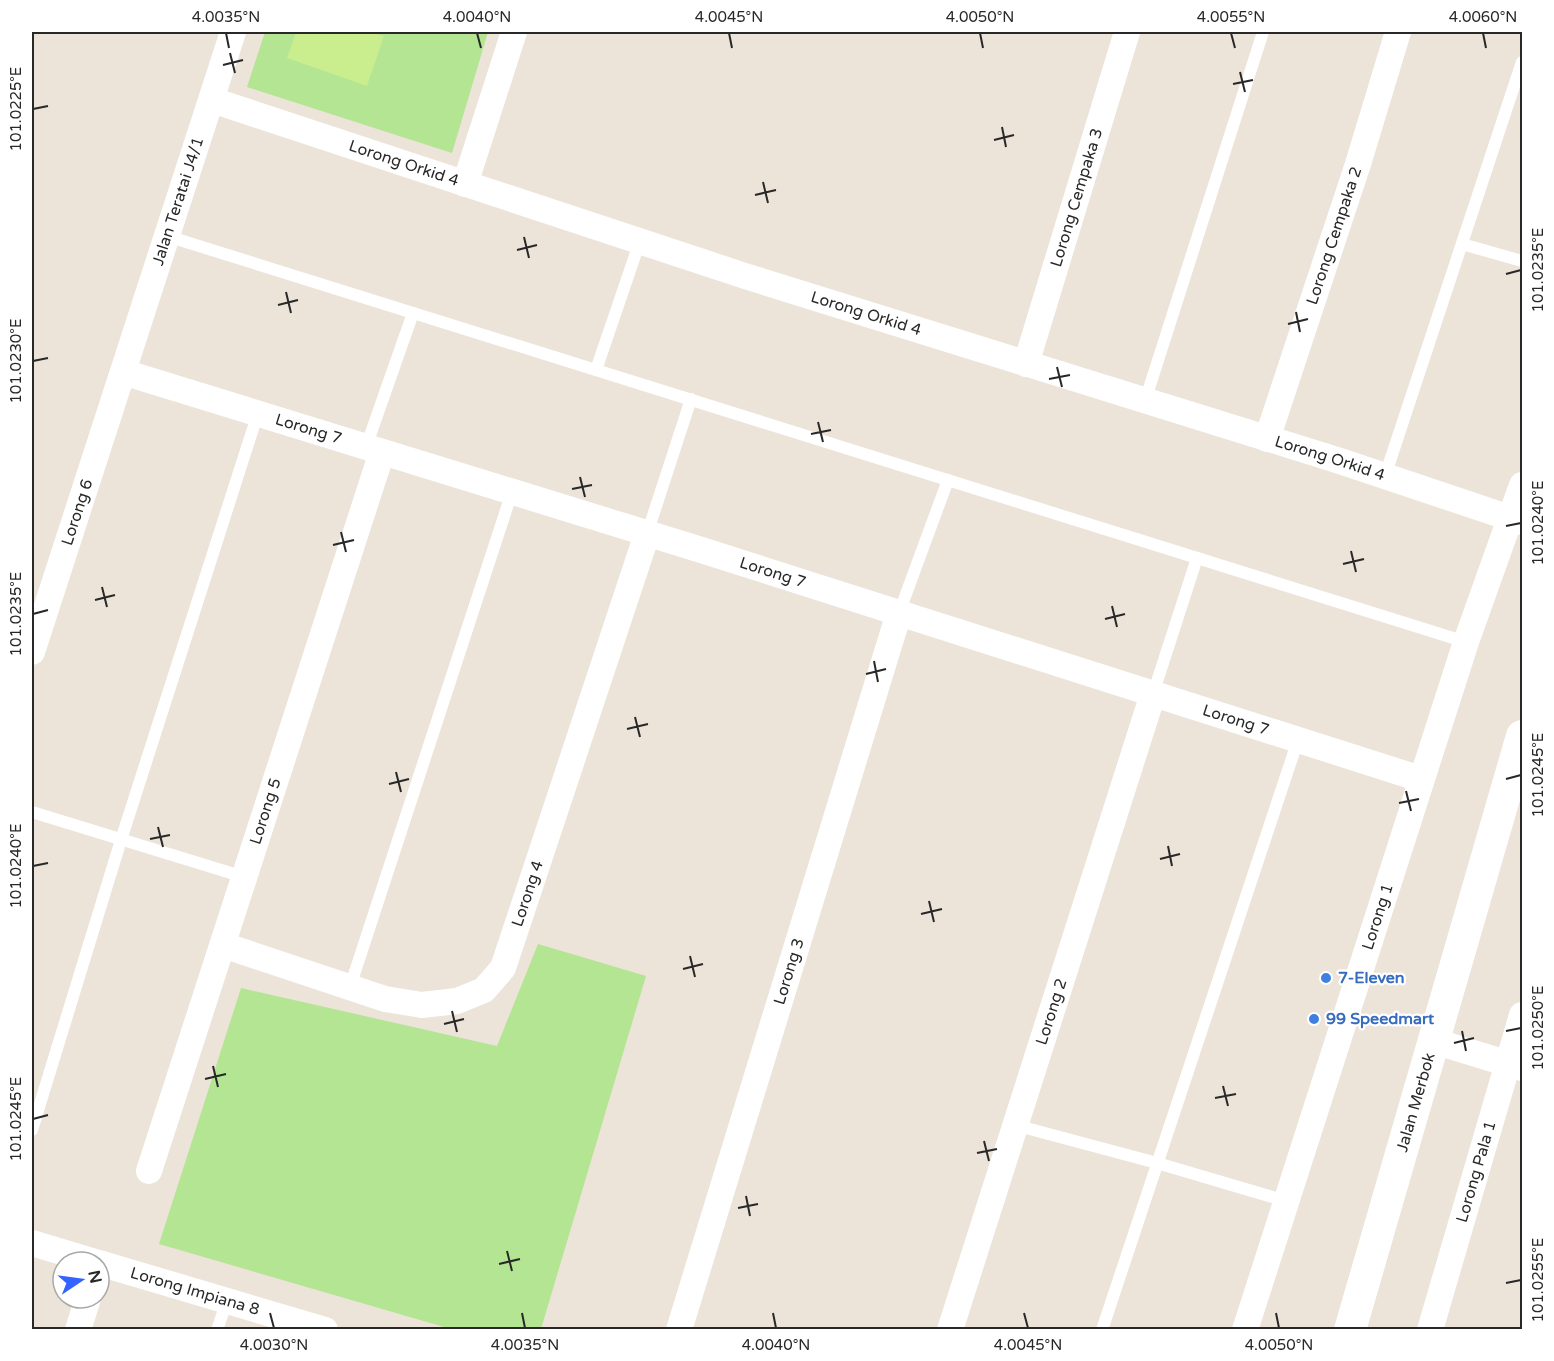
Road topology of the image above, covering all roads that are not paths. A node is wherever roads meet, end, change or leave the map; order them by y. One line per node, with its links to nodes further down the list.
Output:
1 (233, 32): 7 (street, Jalan Teratai J4/1)
2 (514, 32): 8 (street)
3 (1128, 32): 14 (street, Lorong Cempaka 3)
4 (1263, 32): 18 (lane)
5 (1398, 32): 20 (street, Lorong Cempaka 2)
6 (1522, 63): 11 (lane)
7 (212, 100): 8 (street, Lorong Orkid 4); 9 (street, Jalan Teratai J4/1)
8 (465, 184): 10 (street, Lorong Orkid 4)
9 (167, 236): 13 (lane); 16 (street, Jalan Teratai J4/1)
10 (640, 242): 14 (street, Lorong Orkid 4); 15 (lane)
11 (1462, 244): 12 (lane); 22 (lane)
12 (1522, 261)
13 (413, 313): 15 (lane); 21 (lane)
14 (1026, 364): 18 (street, Lorong Orkid 4)
15 (596, 370): 17 (lane)
16 (123, 372): 19 (street, Lorong 7); 29 (street, Lorong 6)
17 (691, 399): 23 (lane); 27 (lane)
18 (1145, 401): 20 (street, Lorong Orkid 4)
19 (258, 414): 21 (street, Lorong 7); 38 (lane)
20 (1267, 439): 22 (street, Lorong Orkid 4)
21 (374, 449): 25 (street, Lorong 7); 39 (street, Lorong 5)
22 (1385, 476): 26 (street, Lorong Orkid 4)
23 (948, 480): 28 (lane); 30 (lane)
24 (1522, 485): 26 (street, Lorong 1)
25 (512, 492): 27 (street, Lorong 7); 41 (lane)
26 (1516, 520): 31 (street, Lorong 1)
27 (647, 534): 30 (street, Lorong 7); 41 (street, Lorong 4)
28 (1197, 558): 31 (lane); 33 (lane)
29 (39, 600): 32 (street, Lorong 6)
30 (899, 613): 33 (street, Lorong 7); 58 (street, Lorong 3)
31 (1466, 642): 36 (street, Lorong 1)
32 (32, 652)
33 (1153, 694): 35 (street, Lorong 7); 45 (street, Lorong 2)
34 (1522, 736): 43 (street, Jalan Merbok)
35 (1298, 740): 36 (street, Lorong 7); 47 (lane)
36 (1421, 779): 49 (street, Lorong 1)
37 (32, 812): 38 (lane)
38 (121, 840): 39 (lane); 46 (lane)
39 (244, 877): 40 (street, Lorong 5)
40 (223, 945): 41 (street, Lorong 4); 48 (street, Lorong 5)
41 (350, 987)
42 (1522, 1015): 44 (street, Lorong Pala 1)
43 (1434, 1041): 44 (street); 62 (street, Jalan Merbok)
44 (1515, 1066): 63 (street, Lorong Pala 1)
45 (1015, 1125): 47 (lane); 59 (street, Lorong 2)
46 (32, 1131)
47 (1157, 1163): 49 (lane); 60 (lane)
48 (149, 1171)
49 (1286, 1201): 61 (street, Lorong 1)
50 (32, 1244): 51 (street, Lorong Impiana 8)
51 (52, 1250)
52 (111, 1268): 53 (street, Lorong Impiana 8)
53 (227, 1301): 56 (lane); 57 (street, Lorong Impiana 8)
54 (84, 1310): 55 (street)
55 (78, 1329)
56 (217, 1329)
57 (325, 1329)
58 (680, 1329)
59 (950, 1329)
60 (1102, 1329)
61 (1245, 1329)
62 (1350, 1329)
63 (1430, 1329)

